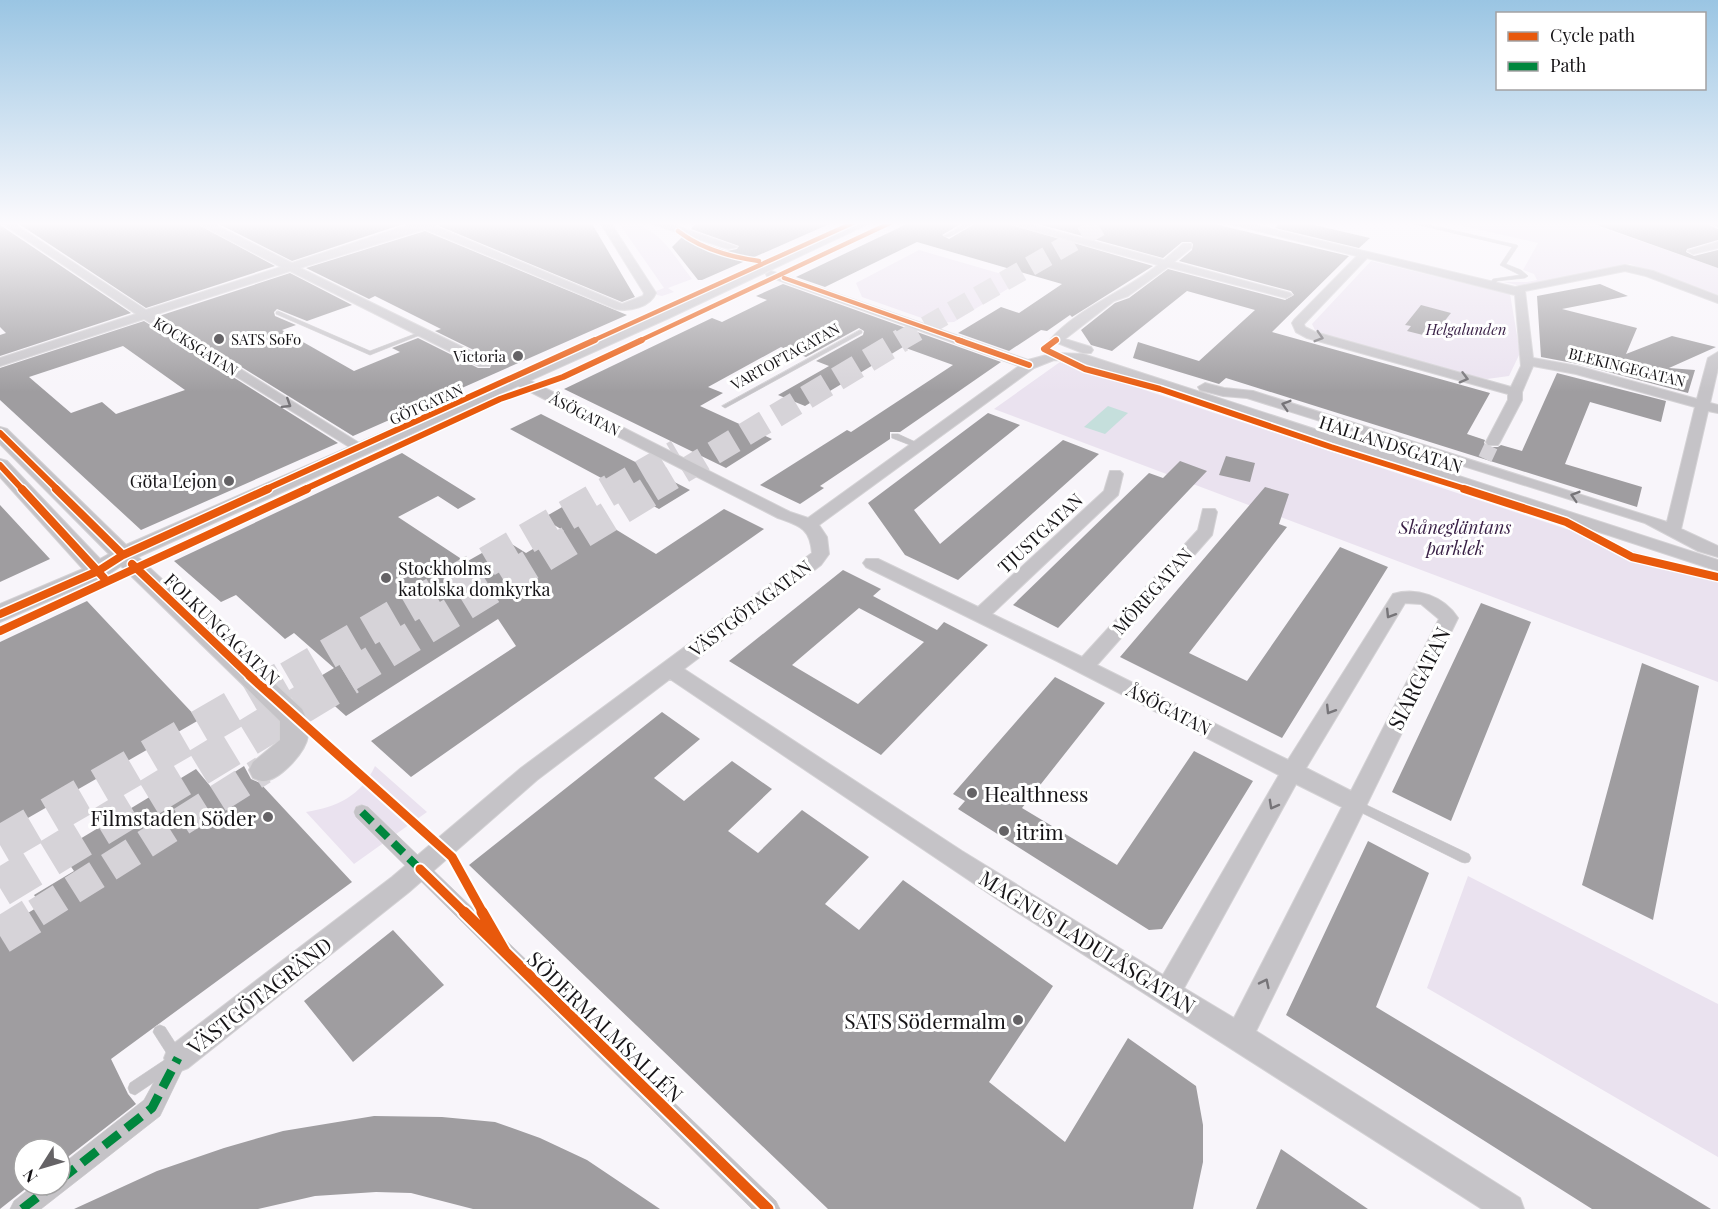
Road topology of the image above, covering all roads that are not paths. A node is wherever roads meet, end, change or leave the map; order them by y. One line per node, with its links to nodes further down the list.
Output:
1 (89, 278): 21 (street, KOCKSGATAN)
2 (257, 278): 21 (street)
3 (314, 278): 23 (street)
4 (551, 278): 5 (street)
5 (641, 278)
6 (745, 278): 30 (street, GÖTGATAN)
7 (761, 278): 30 (street, GÖTGATAN)
8 (783, 278): 29 (street, VARTOFTAGATAN)
9 (1144, 278): 24 (street)
10 (1223, 278): 18 (street)
11 (1341, 278): 31 (street, one-way to 31)
12 (1464, 278): 16 (street)
13 (1507, 278): 16 (lane)
14 (1573, 278): 17 (street)
15 (1663, 278): 19 (street)
16 (1492, 285): 17 (street)
17 (1515, 290): 26 (street)
18 (1286, 295)
19 (1718, 300)
20 (278, 313): 23 (lane)
21 (148, 315): 27 (street); 39 (street, KOCKSGATAN, one-way to 39)
22 (860, 332): 33 (lane, VARTOFTAGATAN)
23 (422, 333): 28 (street)
24 (1055, 348): 29 (street); 44 (street, HALLANDSGATAN, one-way to 24); 48 (street, HALLANDSGATAN)
25 (1718, 356): 32 (street)
26 (1527, 361): 31 (street); 32 (street, BLEKINGEGATAN)
27 (0, 362)
28 (484, 363)
29 (1029, 365): 38 (street)
30 (522, 382): 39 (street, GÖTGATAN); 43 (street, ÅSÖGATAN); 46 (street, GÖTGATAN)
31 (1515, 392): 37 (street)
32 (1702, 404): 34 (street, BLEKINGEGATAN); 44 (street)
33 (725, 406)
34 (1718, 409)
35 (0, 433): 46 (street, FOLKUNGAGATAN)
36 (895, 436): 38 (lane)
37 (1493, 442)
38 (918, 445): 43 (street)
39 (359, 449): 46 (street, GÖTGATAN)
40 (0, 465): 49 (street)
41 (1115, 474): 51 (street, TJUSTGATAN)
42 (1209, 512): 52 (street, MÖREGATAN)
43 (809, 525): 53 (street, VÄSTGÖTAGATAN)
44 (1673, 529): 45 (street, HALLANDSGATAN)
45 (1718, 552)
46 (128, 559): 49 (street, GÖTGATAN); 54 (street, FOLKUNGAGATAN)
47 (872, 563): 51 (street, ÅSÖGATAN)
48 (1718, 566)
49 (98, 571): 50 (street, GÖTGATAN)
50 (0, 614)
51 (980, 615): 52 (street, ÅSÖGATAN)
52 (1085, 666): 55 (street, ÅSÖGATAN)
53 (670, 669): 59 (street, VÄSTGÖTAGATAN); 60 (street, MAGNUS LADULÅSGATAN)
54 (263, 770)
55 (1292, 772): 56 (street, ÅSÖGATAN); 56 (street, SIARGATAN, one-way to 55); 60 (street, SIARGATAN, one-way to 60)
56 (1354, 803): 58 (lane, ÅSÖGATAN); 62 (street, SIARGATAN, one-way to 56)
57 (362, 812): 59 (street, SÖDERMALMSALLÉN)
58 (1465, 858)
59 (420, 869): 63 (street, VÄSTGÖTAGRÄND); 69 (street, SÖDERMALMSALLÉN)
60 (1168, 991): 62 (street, MAGNUS LADULÅSGATAN)
61 (160, 1032): 63 (lane)
62 (1239, 1036): 67 (street, MAGNUS LADULÅSGATAN)
63 (178, 1058): 64 (lane); 65 (street, VÄSTGÖTAGRÄND)
64 (135, 1088)
65 (72, 1171)
66 (38, 1197): 68 (street)
67 (1502, 1207)
68 (22, 1209)
69 (768, 1209)

